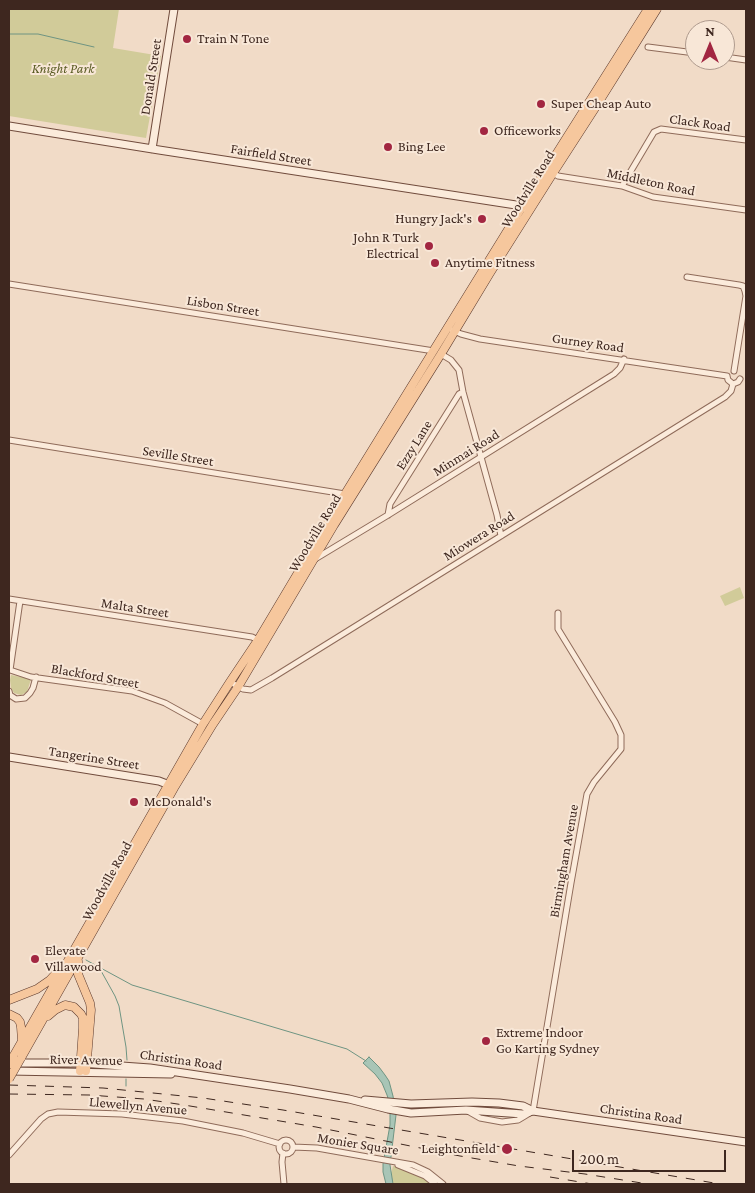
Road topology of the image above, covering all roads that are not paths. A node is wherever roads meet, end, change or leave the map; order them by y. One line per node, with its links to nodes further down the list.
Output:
1 (174, 9): 8 (main road, Donald Street)
2 (648, 9): 11 (main road, Woodville Road)
3 (657, 9): 9 (main road, Woodville Road)
4 (648, 47): 5 (street)
5 (685, 52)
6 (9, 126): 8 (main road, Fairfield Street)
7 (746, 140): 10 (street, Clack Road)
8 (152, 149): 11 (main road, Fairfield Street)
9 (553, 173): 10 (street, Middleton Road); 11 (main road, Woodville Road)
10 (622, 186): 12 (street, Middleton Road)
11 (526, 208): 16 (main road, Woodville Road)
12 (746, 210)
13 (687, 277): 15 (street)
14 (9, 284): 17 (street, Lisbon Street)
15 (745, 287): 19 (street)
16 (451, 329): 17 (main road, Woodville Road); 18 (street, Gurney Road)
17 (437, 352): 23 (street); 26 (main road, Woodville Road); 29 (main road, Woodville Road)
18 (624, 360): 20 (street, Gurney Road); 25 (street, Minmai Road)
19 (734, 371): 20 (street); 21 (street)
20 (727, 376): 22 (street)
21 (743, 379): 22 (street)
22 (733, 384): 28 (street, Miowera Road)
23 (463, 392): 25 (street); 27 (street, Ezzy Lane)
24 (9, 440): 26 (street, Seville Street)
25 (481, 456): 27 (street, Minmai Road); 28 (street)
26 (345, 494): 33 (main road, Woodville Road)
27 (388, 514): 29 (street, Minmai Road)
28 (501, 536): 37 (street, Miowera Road)
29 (314, 559): 37 (main road, Woodville Road)
30 (9, 599): 31 (street, Malta Street)
31 (20, 601): 33 (street, Malta Street); 34 (street, Blackford Street)
32 (558, 612): 55 (street, Birmingham Avenue)
33 (258, 640): 36 (main road, Woodville Road)
34 (9, 672): 35 (street, Blackford Street)
35 (36, 677): 38 (street, Blackford Street); 39 (street, Blackford Street)
36 (230, 682): 37 (street); 39 (main road, Woodville Road)
37 (238, 687): 41 (main road, Woodville Road)
38 (9, 691)
39 (203, 724): 41 (main road, Woodville Road)
40 (9, 757): 41 (main road, Tangerine Street)
41 (172, 786): 42 (main road, Woodville Road); 43 (main road, Woodville Road)
42 (71, 954): 44 (main road); 47 (main road, Woodville Road)
43 (80, 955): 46 (main road, Woodville Road); 49 (main road)
44 (9, 1000)
45 (9, 1014): 47 (main road)
46 (39, 1026): 48 (main road, Woodville Road); 49 (main road)
47 (22, 1041): 48 (main road, Woodville Road)
48 (13, 1060): 49 (main road, Christina Road); 53 (main road, Woodville Road, bridge)
49 (83, 1063): 51 (main road); 52 (main road, Christina Road)
50 (9, 1071): 51 (main road, River Avenue)
51 (83, 1071): 52 (main road, River Avenue)
52 (192, 1074): 54 (main road, Christina Road)
53 (9, 1079)
54 (397, 1107): 55 (main road, Christina Road); 55 (main road, Christina Road)
55 (533, 1111): 56 (main road, Christina Road)
56 (746, 1142)
57 (280, 1144): 58 (street); 59 (street); 60 (street, Llewellyn Avenue)
58 (293, 1147): 59 (street); 61 (street, Monier Square)
59 (283, 1153): 62 (street)
60 (9, 1155)
61 (391, 1162): 63 (street); 64 (street, Monier Square)
62 (284, 1184)
63 (435, 1184)
64 (442, 1184)

